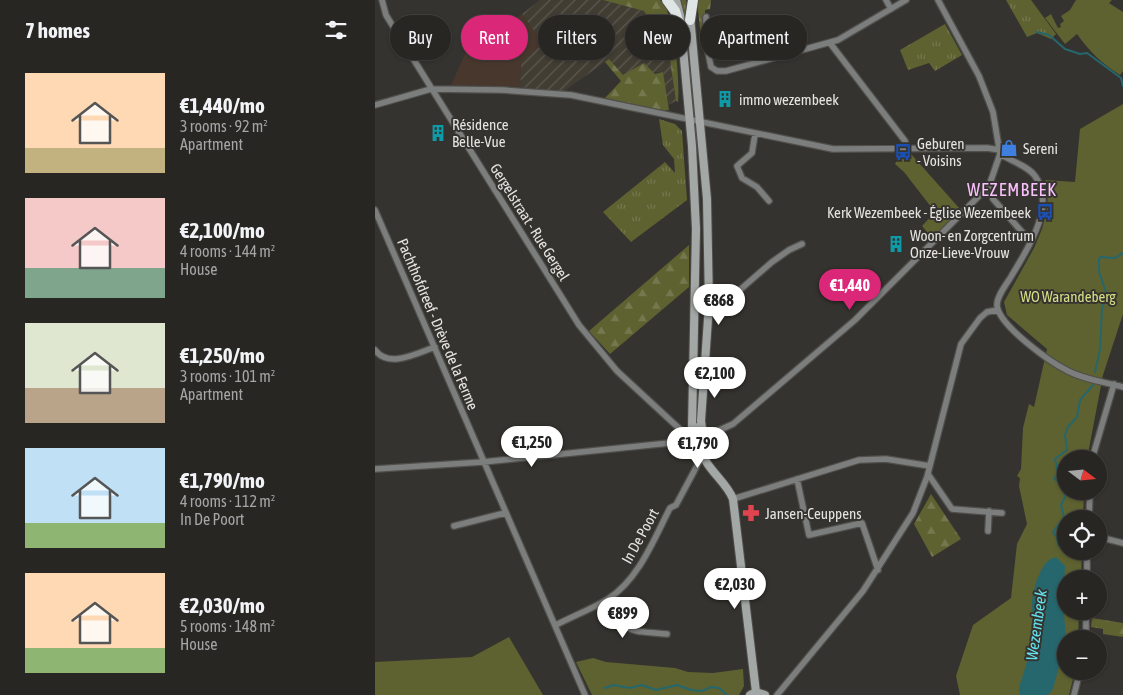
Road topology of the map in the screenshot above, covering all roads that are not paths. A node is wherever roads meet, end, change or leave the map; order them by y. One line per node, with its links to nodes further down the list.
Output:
1 (382, 0): 19 (street, Gergelstraat - Rue Gergel)
2 (667, 0): 10 (highway)
3 (676, 0): 11 (main road)
4 (688, 0): 12 (main road)
5 (693, 0): 13 (highway)
6 (886, 0): 9 (street)
7 (906, 0): 9 (street)
8 (938, 0): 25 (street)
9 (891, 9): 14 (street)
10 (676, 15)
11 (678, 15)
12 (690, 15)
13 (690, 20): 22 (main road)
14 (830, 43): 15 (street); 24 (street)
15 (807, 50)
16 (684, 60): 21 (main road)
17 (710, 60): 18 (street)
18 (770, 60)
19 (431, 89): 20 (street); 21 (street); 38 (street, Gergelstraat - Rue Gergel)
20 (375, 105)
21 (690, 121): 22 (street); 38 (main road)
22 (701, 123): 23 (street); 31 (main road)
23 (755, 134): 24 (street); 27 (street)
24 (908, 149): 25 (street)
25 (1000, 152): 26 (street); 29 (street)
26 (989, 186): 29 (street); 39 (street)
27 (769, 201)
28 (375, 210): 33 (street, Pachthofdreef - Drève de la Ferme)
29 (1030, 241): 32 (street)
30 (802, 244): 31 (street)
31 (709, 304): 37 (main road)
32 (998, 310): 35 (street); 44 (street)
33 (435, 347): 34 (street); 43 (street, Pachthofdreef - Drève de la Ferme)
34 (375, 350)
35 (1114, 384): 36 (street); 41 (street)
36 (1123, 387)
37 (701, 428): 38 (main road); 39 (main road)
38 (689, 434): 40 (main road); 43 (street)
39 (706, 436): 40 (main road)
40 (701, 445): 42 (main road)
41 (1095, 450)
42 (705, 458): 48 (main road); 57 (street, In De Poort)
43 (483, 462): 45 (street); 50 (street, Pachthofdreef - Drève de la Ferme)
44 (930, 466): 46 (street); 47 (street)
45 (375, 469)
46 (928, 474): 49 (street); 56 (street)
47 (797, 480): 48 (street); 56 (street)
48 (733, 499): 61 (main road)
49 (989, 511): 51 (street); 53 (street)
50 (505, 513): 52 (street); 58 (street, Pachthofdreef - Drève de la Ferme)
51 (1002, 513)
52 (454, 526)
53 (988, 531)
54 (1107, 539): 55 (street)
55 (1123, 543)
56 (878, 570): 64 (street)
57 (608, 599): 58 (street, In De Poort); 59 (street)
58 (556, 625): 62 (street, Pachthofdreef - Drève de la Ferme)
59 (667, 634)
60 (1078, 680): 65 (street)
61 (753, 694): 63 (main road)
62 (585, 695)
63 (765, 695)
64 (777, 695)
65 (1074, 695)

